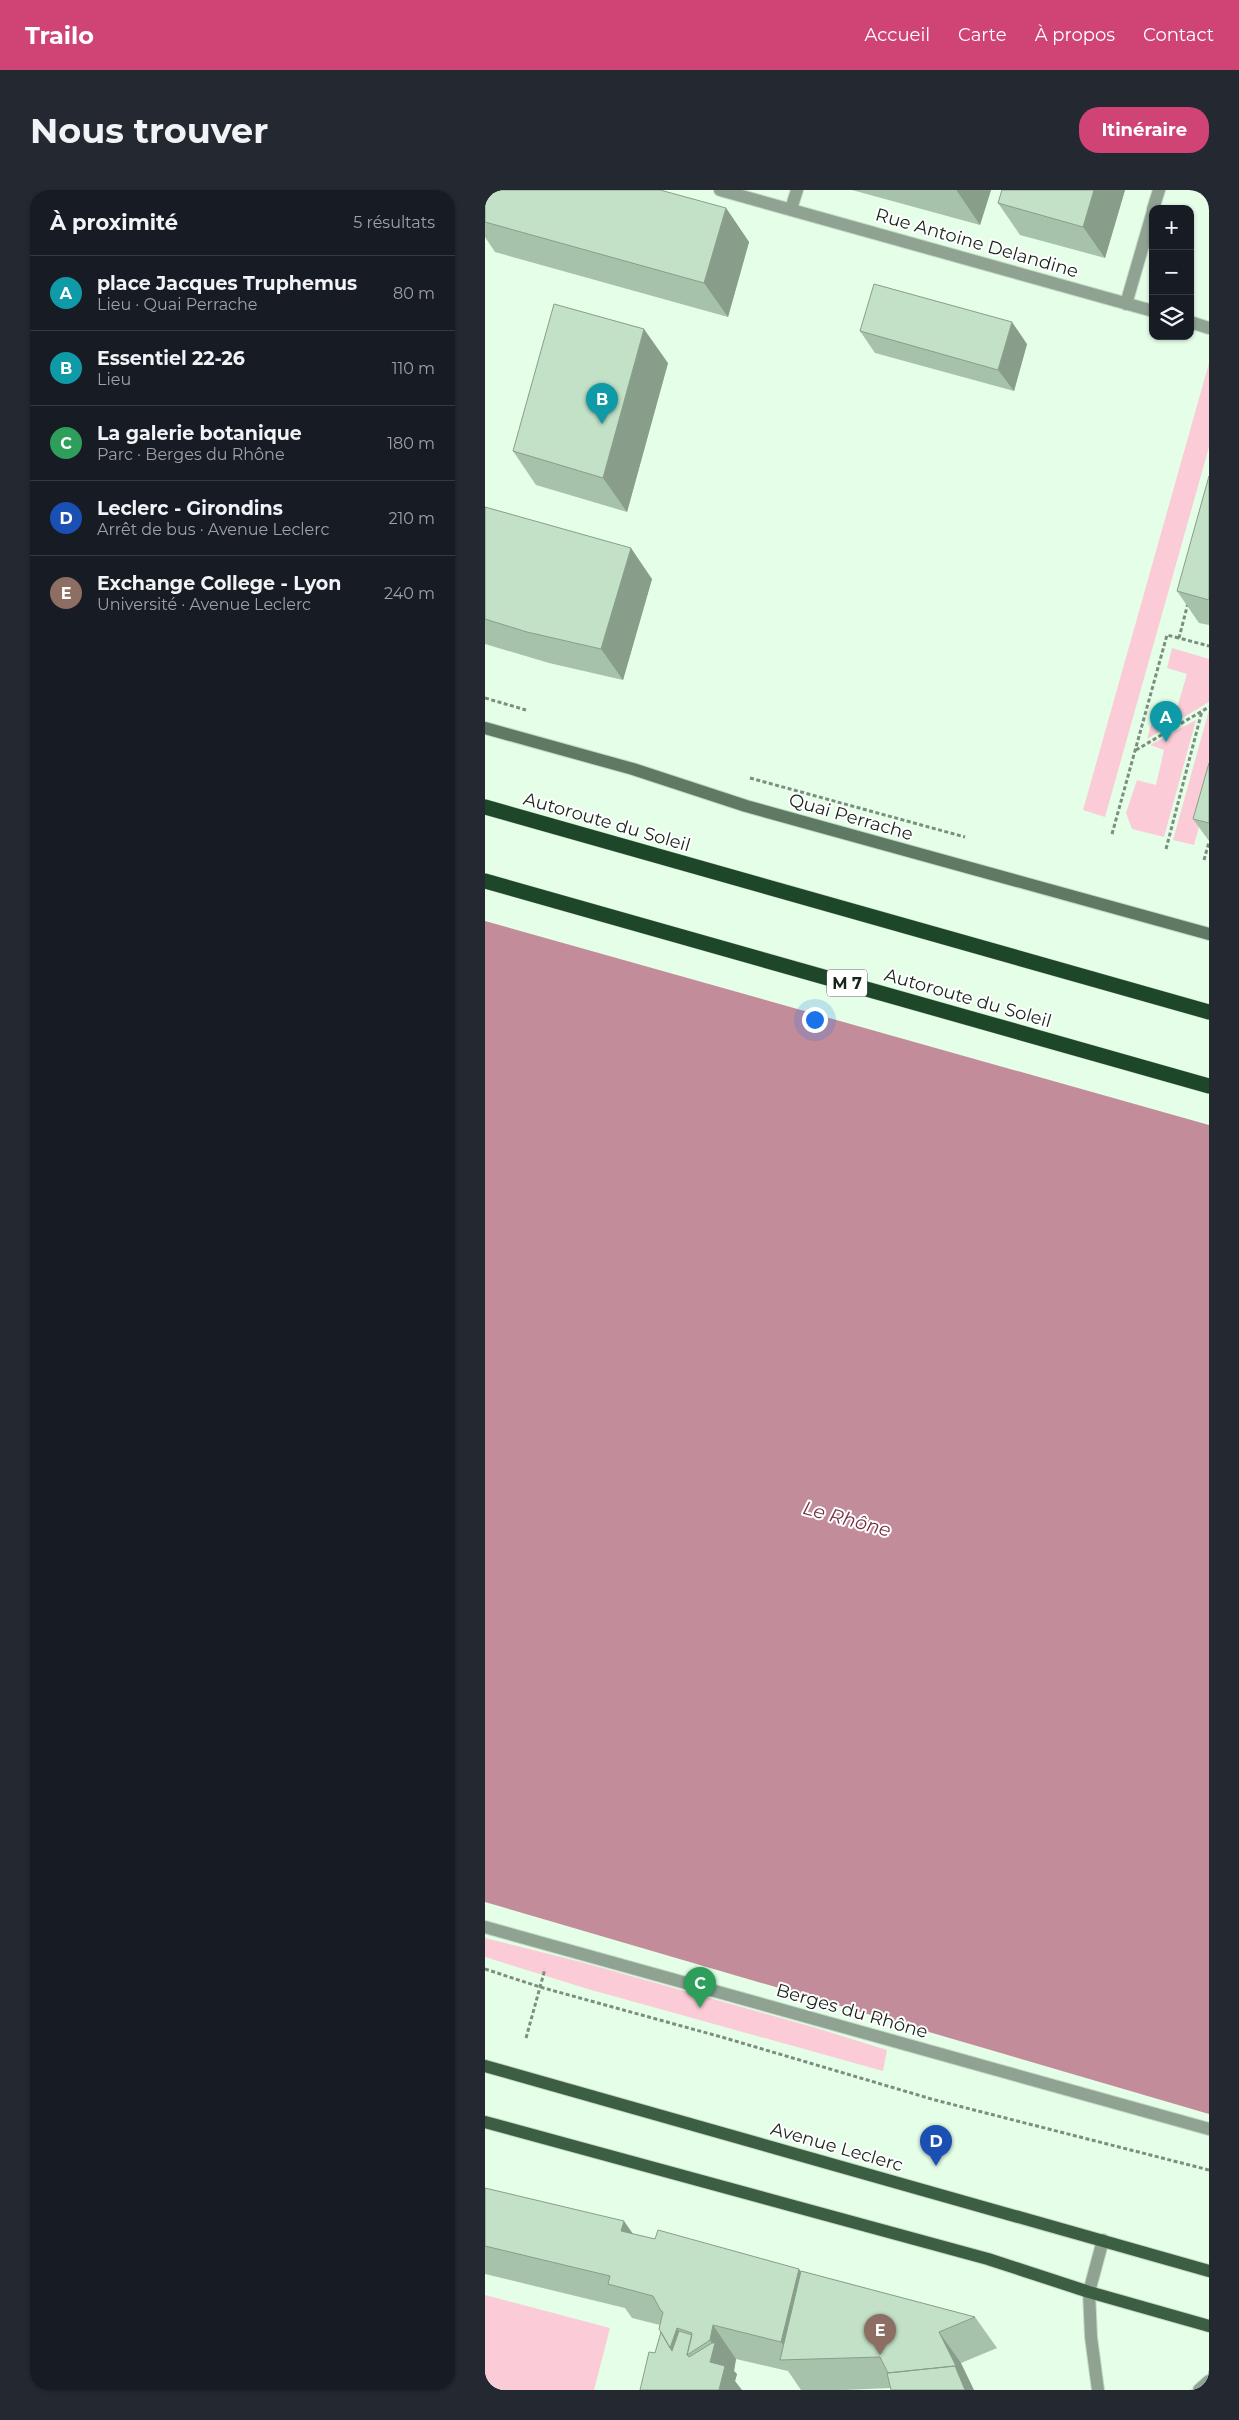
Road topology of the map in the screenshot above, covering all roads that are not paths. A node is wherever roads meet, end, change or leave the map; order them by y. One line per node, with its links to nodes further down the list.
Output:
1 (720, 190): 5 (street, Rue Antoine Delandine)
2 (797, 190): 5 (street)
3 (1159, 190): 4 (street)
4 (1154, 205)
5 (791, 209): 7 (street, Rue Antoine Delandine)
6 (1149, 224): 7 (street)
7 (1126, 304): 8 (street, Rue Antoine Delandine)
8 (1149, 310)
9 (1194, 323): 10 (street)
10 (1209, 328)
11 (485, 728): 14 (street, Quai Perrache)
12 (485, 807): 15 (highway, Autoroute du Soleil)
13 (485, 881): 16 (highway, Autoroute du Soleil / M 7)
14 (1209, 934)
15 (1209, 1012)
16 (1209, 1086)
17 (485, 1927): 20 (street, Berges du Rhône)
18 (485, 2066): 21 (main road, Avenue Leclerc)
19 (485, 2122): 23 (main road)
20 (1209, 2129)
21 (1103, 2240): 22 (main road, Avenue Leclerc); 23 (street)
22 (1209, 2271)
23 (1089, 2292): 24 (main road); 26 (street)
24 (1209, 2326)
25 (1209, 2381): 27 (street)
26 (1098, 2390)
27 (1199, 2390)

